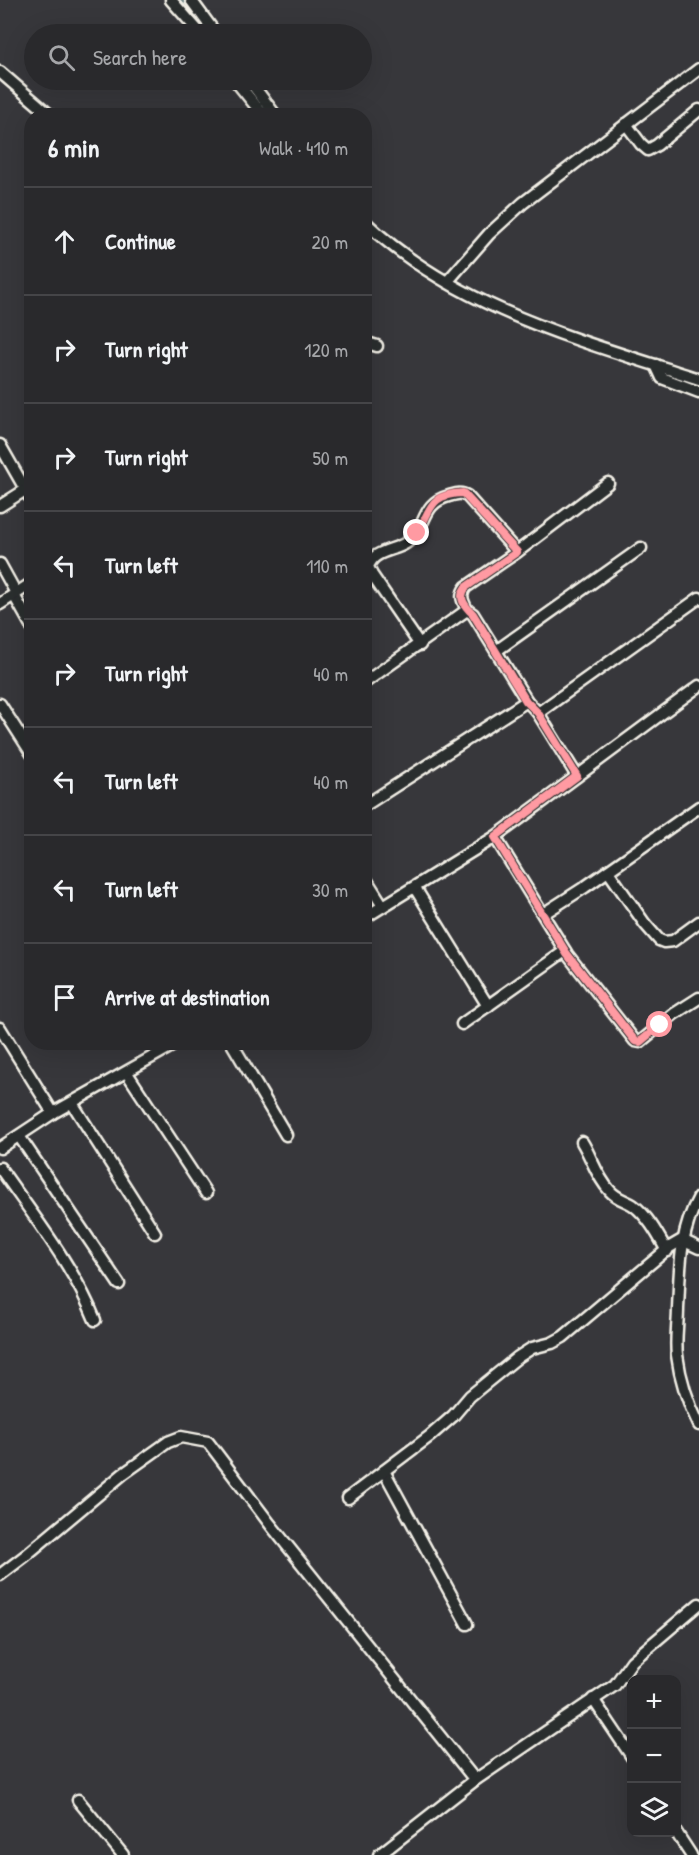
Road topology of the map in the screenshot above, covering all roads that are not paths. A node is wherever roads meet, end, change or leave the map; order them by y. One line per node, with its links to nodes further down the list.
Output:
1 (171, 0): 3 (street)
2 (191, 0): 4 (street)
3 (192, 24)
4 (209, 24)
5 (699, 69): 13 (street)
6 (0, 72): 9 (street)
7 (244, 90): 10 (street)
8 (256, 90): 11 (street)
9 (42, 108)
10 (258, 108)
11 (270, 108)
12 (699, 110): 13 (street)
13 (627, 124): 15 (street)
14 (372, 227): 15 (street)
15 (447, 282): 18 (street)
16 (372, 344): 17 (street)
17 (377, 346)
18 (656, 365): 19 (street); 20 (street)
19 (699, 379)
20 (699, 392)
21 (0, 445): 22 (street)
22 (24, 482)
23 (608, 483): 27 (street)
24 (24, 491): 25 (street)
25 (0, 506)
26 (641, 548): 38 (street)
27 (517, 552): 28 (street); 35 (street)
28 (372, 559)
29 (0, 564): 32 (street)
30 (372, 575): 37 (street)
31 (24, 588): 32 (street)
32 (16, 593): 34 (street); 36 (street)
33 (699, 598): 43 (street)
34 (0, 604)
35 (467, 610): 37 (street); 38 (street)
36 (24, 613)
37 (420, 645): 39 (street)
38 (496, 651): 41 (street)
39 (372, 678)
40 (699, 686): 45 (street)
41 (526, 701): 43 (street); 46 (street)
42 (0, 704): 44 (street)
43 (538, 713): 45 (street)
44 (24, 742)
45 (577, 776): 48 (street)
46 (372, 801)
47 (699, 807): 49 (street)
48 (495, 837): 50 (street); 54 (street)
49 (609, 871): 54 (street); 55 (street)
50 (415, 888): 52 (street); 58 (street)
51 (372, 889): 52 (street)
52 (383, 906): 53 (street)
53 (372, 913)
54 (543, 914): 56 (street)
55 (699, 922)
56 (565, 951): 57 (street); 58 (street)
57 (699, 998)
58 (488, 1006): 59 (street)
59 (462, 1024)
60 (0, 1028): 65 (street)
61 (165, 1050): 63 (street)
62 (236, 1050): 66 (street)
63 (127, 1072): 64 (street); 71 (street)
64 (72, 1103): 65 (street); 73 (street)
65 (53, 1113): 67 (street)
66 (286, 1135)
67 (19, 1136): 69 (street); 77 (street)
68 (582, 1142): 76 (street)
69 (0, 1148)
70 (0, 1168): 78 (street)
71 (206, 1193)
72 (699, 1197): 74 (street)
73 (155, 1233)
74 (682, 1240): 75 (street); 76 (street); 79 (street)
75 (699, 1248)
76 (667, 1251): 80 (street)
77 (120, 1284)
78 (96, 1320)
79 (699, 1425)
80 (384, 1471): 81 (street); 84 (street)
81 (348, 1498)
82 (0, 1575): 87 (street)
83 (699, 1604): 85 (street)
84 (466, 1624)
85 (593, 1699): 86 (street); 87 (street)
86 (627, 1750)
87 (475, 1779): 91 (street)
88 (78, 1800): 90 (street)
89 (679, 1837): 92 (street)
90 (123, 1855)
91 (379, 1855)
92 (691, 1855)

